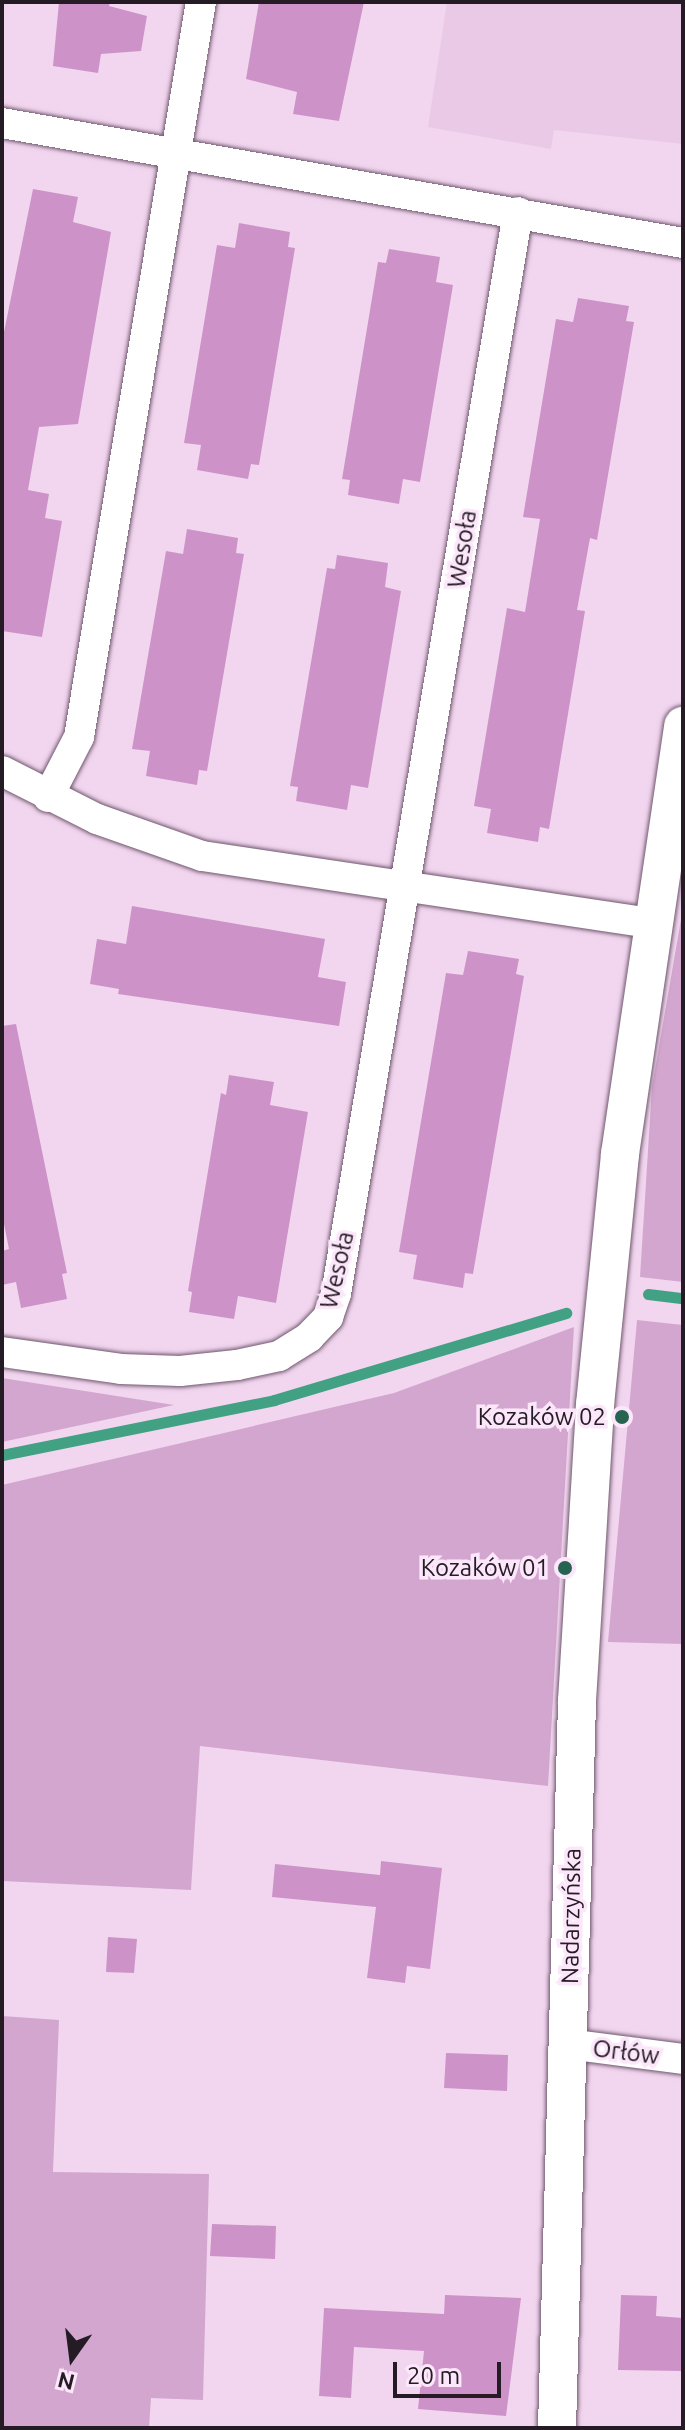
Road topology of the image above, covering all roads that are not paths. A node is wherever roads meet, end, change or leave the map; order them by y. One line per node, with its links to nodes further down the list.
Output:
1 (201, 2): 3 (street)
2 (2, 123): 3 (street)
3 (174, 151): 4 (street); 8 (street)
4 (518, 212): 5 (street); 9 (street, Wesoła)
5 (683, 243)
6 (683, 726): 10 (street)
7 (2, 771): 8 (street)
8 (48, 797): 9 (street)
9 (406, 886): 10 (street); 11 (street, Wesoła)
10 (651, 923): 12 (street, Nadarzyńska)
11 (2, 1352)
12 (568, 2044): 13 (street, Orłów); 14 (street, Nadarzyńska)
13 (683, 2059)
14 (557, 2428)

